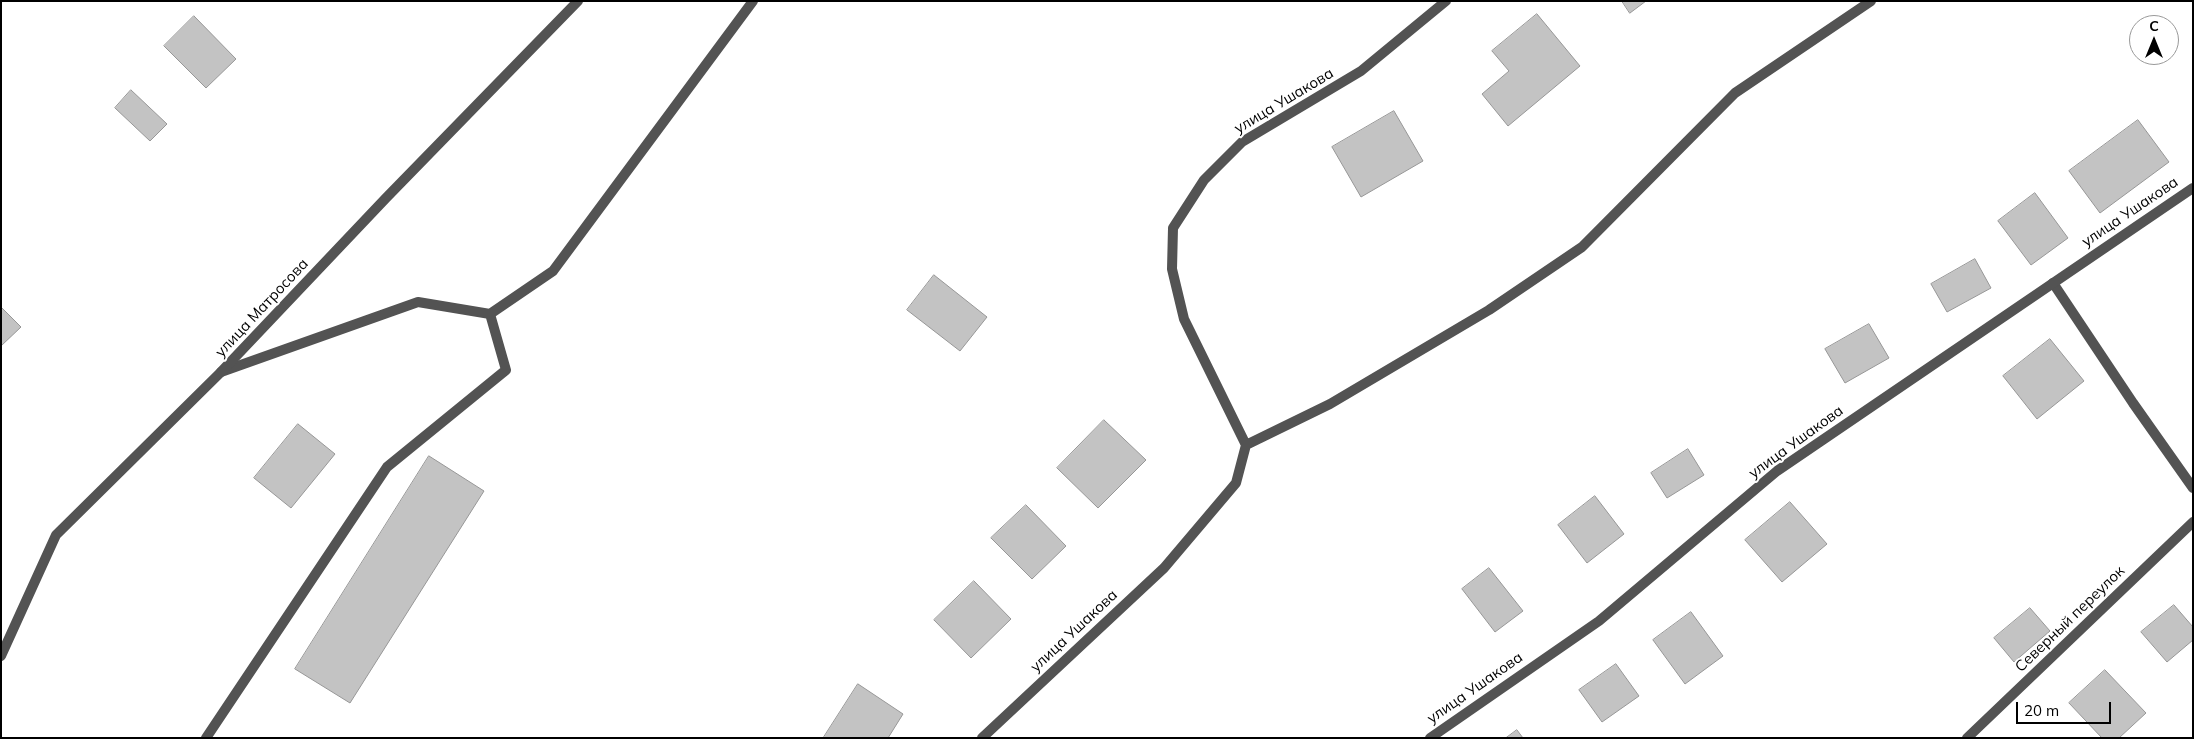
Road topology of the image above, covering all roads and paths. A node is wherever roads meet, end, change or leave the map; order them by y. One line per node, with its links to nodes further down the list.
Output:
1 (578, 1): 8 (street, улица Матросова)
2 (753, 1): 7 (street)
3 (1446, 1): 9 (street, улица Ушакова)
4 (1871, 1): 9 (street)
5 (2193, 188): 6 (street, улица Ушакова)
6 (2053, 283): 10 (street); 15 (street, улица Ушакова)
7 (490, 314): 8 (street); 13 (street)
8 (221, 372): 12 (street, улица Матросова)
9 (1246, 445): 14 (street, улица Ушакова)
10 (2193, 488)
11 (2193, 522): 16 (street, Северный переулок)
12 (1, 656)
13 (206, 738)
14 (982, 738)
15 (1430, 738)
16 (1968, 738)

